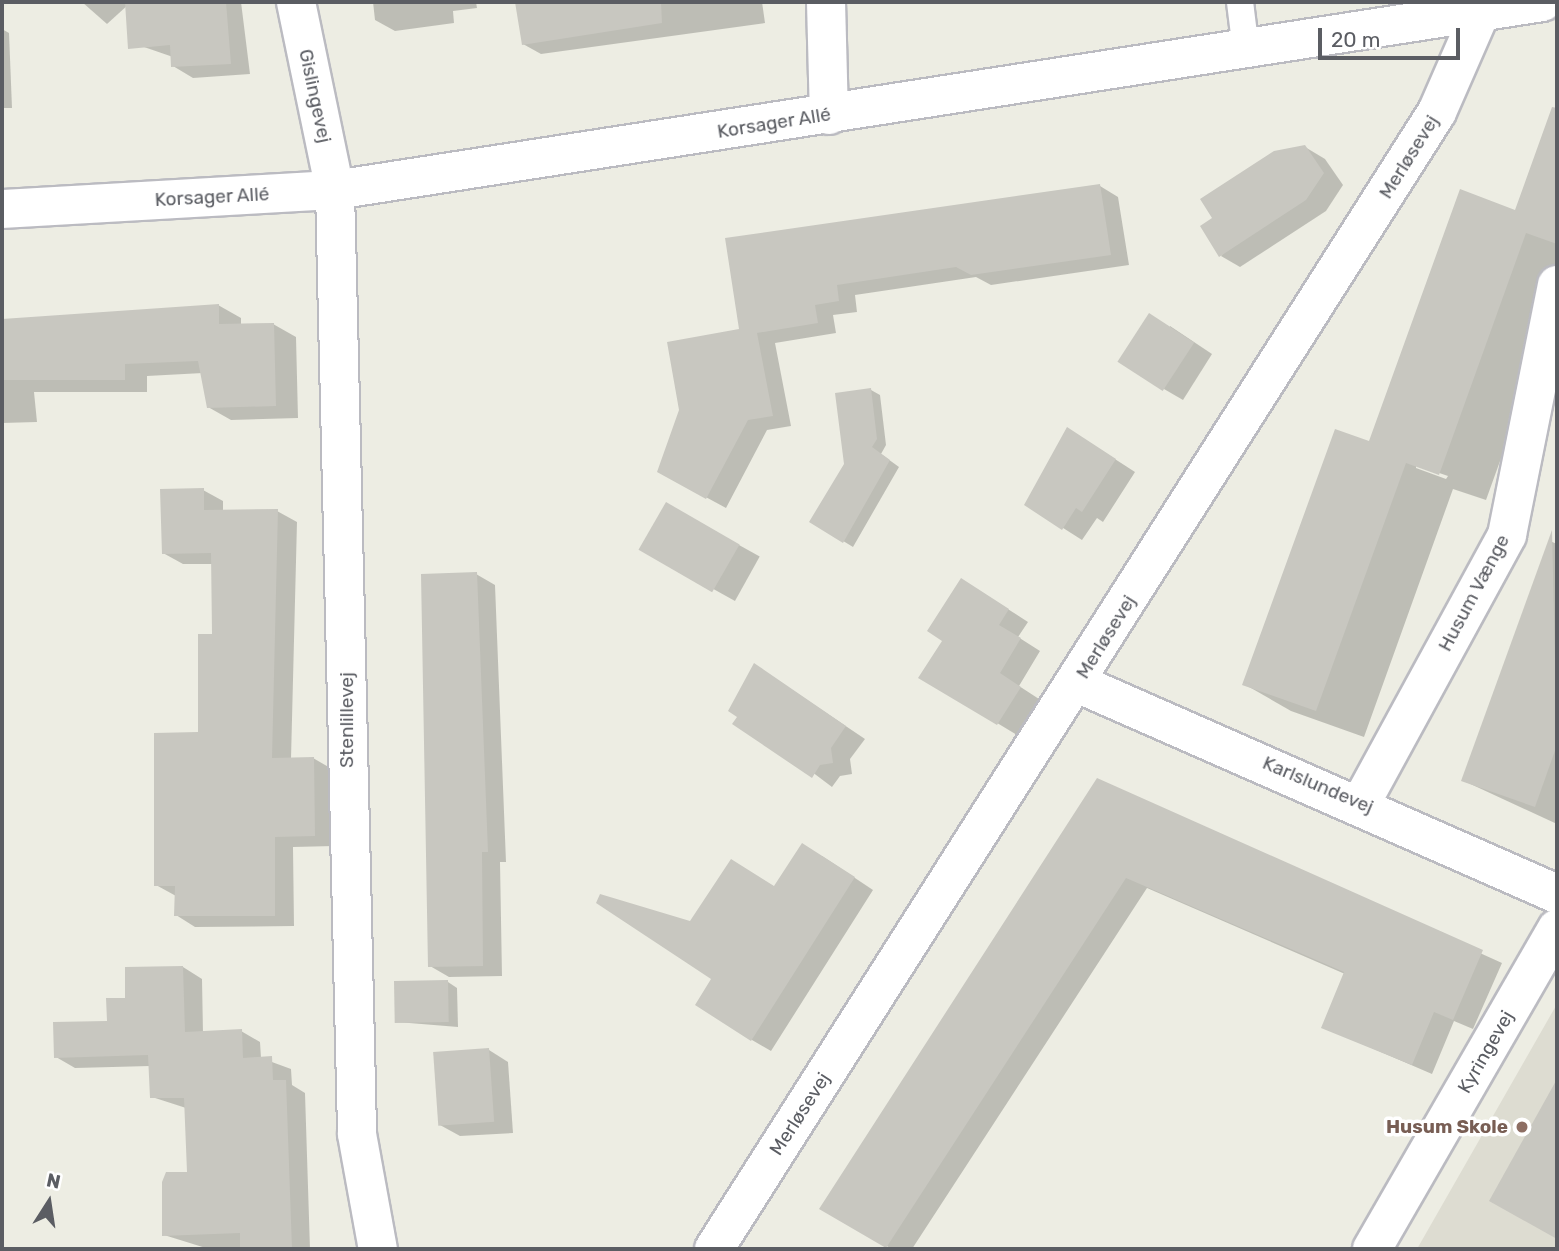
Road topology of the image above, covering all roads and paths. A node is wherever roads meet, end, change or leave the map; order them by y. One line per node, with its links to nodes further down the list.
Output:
1 (296, 2): 8 (street, Gislingevej)
2 (825, 2): 7 (street)
3 (1240, 2): 6 (lane)
4 (1542, 2): 5 (street, Korsager Allé)
5 (1483, 8): 6 (street, Korsager Allé); 11 (street, Merløsevej)
6 (1246, 50): 7 (street, Korsager Allé)
7 (829, 115): 8 (street, Korsager Allé)
8 (335, 190): 9 (street, Korsager Allé); 15 (street, Stenlillevej)
9 (2, 209)
10 (1557, 285): 12 (street, Husum Vænge)
11 (1077, 683): 12 (street, Karlslundevej); 16 (street, Merløsevej)
12 (1361, 803): 13 (street, Karlslundevej)
13 (1557, 894)
14 (1557, 928): 17 (street, Kyringevej)
15 (378, 1249)
16 (714, 1249)
17 (1372, 1249)

